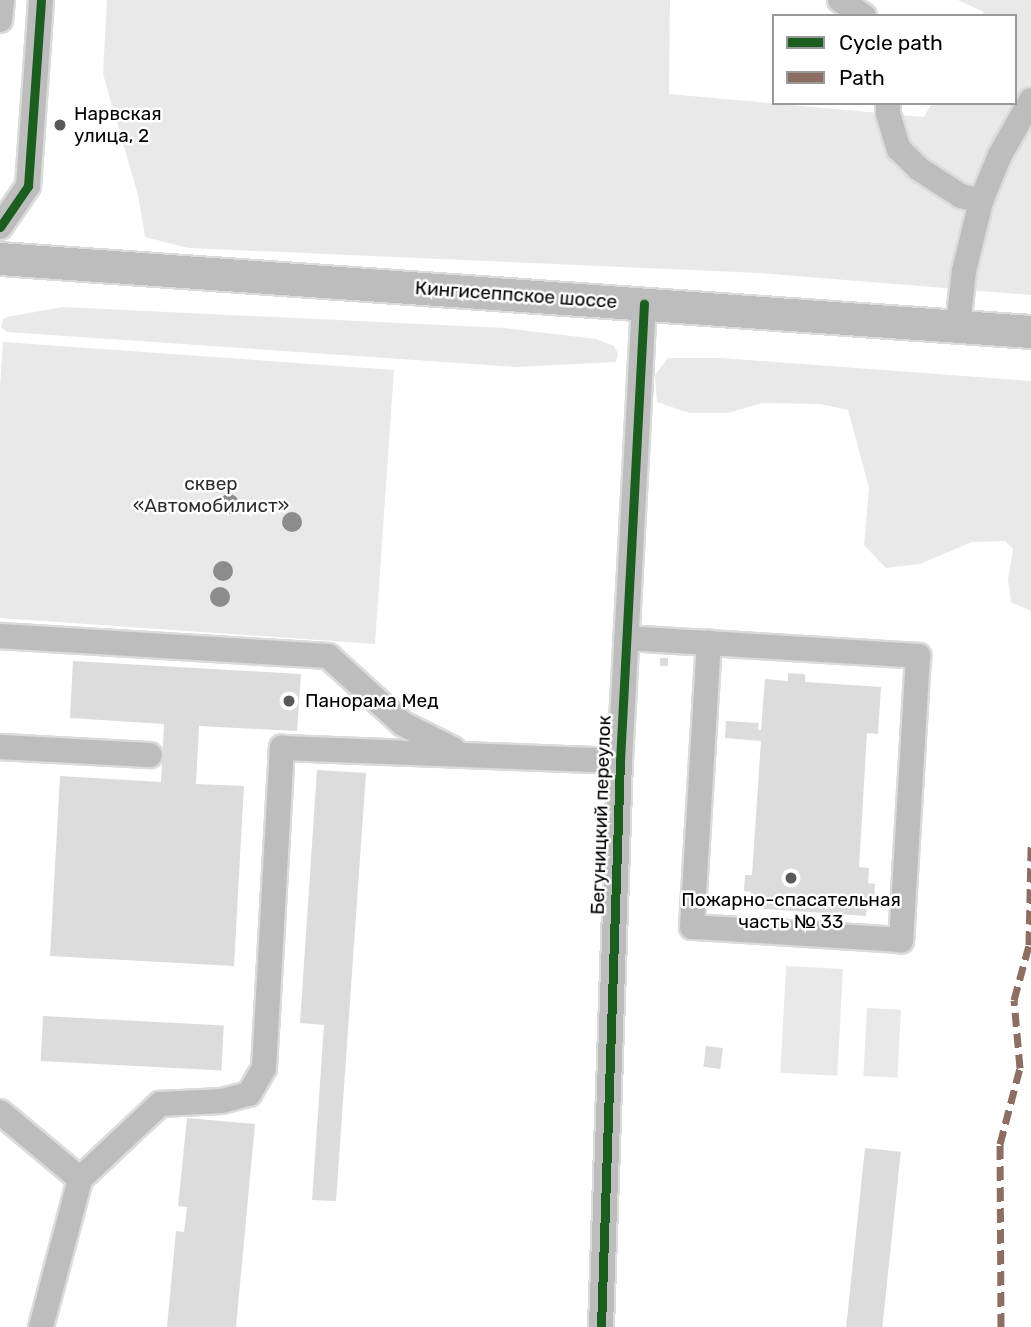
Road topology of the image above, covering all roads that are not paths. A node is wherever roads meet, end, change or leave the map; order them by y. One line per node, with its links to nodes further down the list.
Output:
1 (2, 0): 5 (street)
2 (41, 0): 9 (street)
3 (840, 0): 4 (street)
4 (861, 14)
5 (0, 20)
6 (1031, 100): 8 (street)
7 (888, 105): 8 (street)
8 (981, 201): 12 (street)
9 (0, 227)
10 (0, 259): 11 (main road, Кингисеппское шоссе)
11 (644, 304): 12 (main road, Кингисеппское шоссе); 15 (street, Бегуницкий переулок)
12 (958, 326): 13 (main road, Кингисеппское шоссе)
13 (1031, 332)
14 (0, 636): 19 (street)
15 (626, 638): 16 (street); 20 (street, Бегуницкий переулок)
16 (709, 643): 16 (street)
17 (0, 747): 18 (street)
18 (150, 755)
19 (470, 755): 20 (street); 22 (street)
20 (620, 761): 24 (street, Бегуницкий переулок)
21 (0, 1112): 22 (street)
22 (80, 1179): 23 (street)
23 (41, 1327)
24 (601, 1327)

